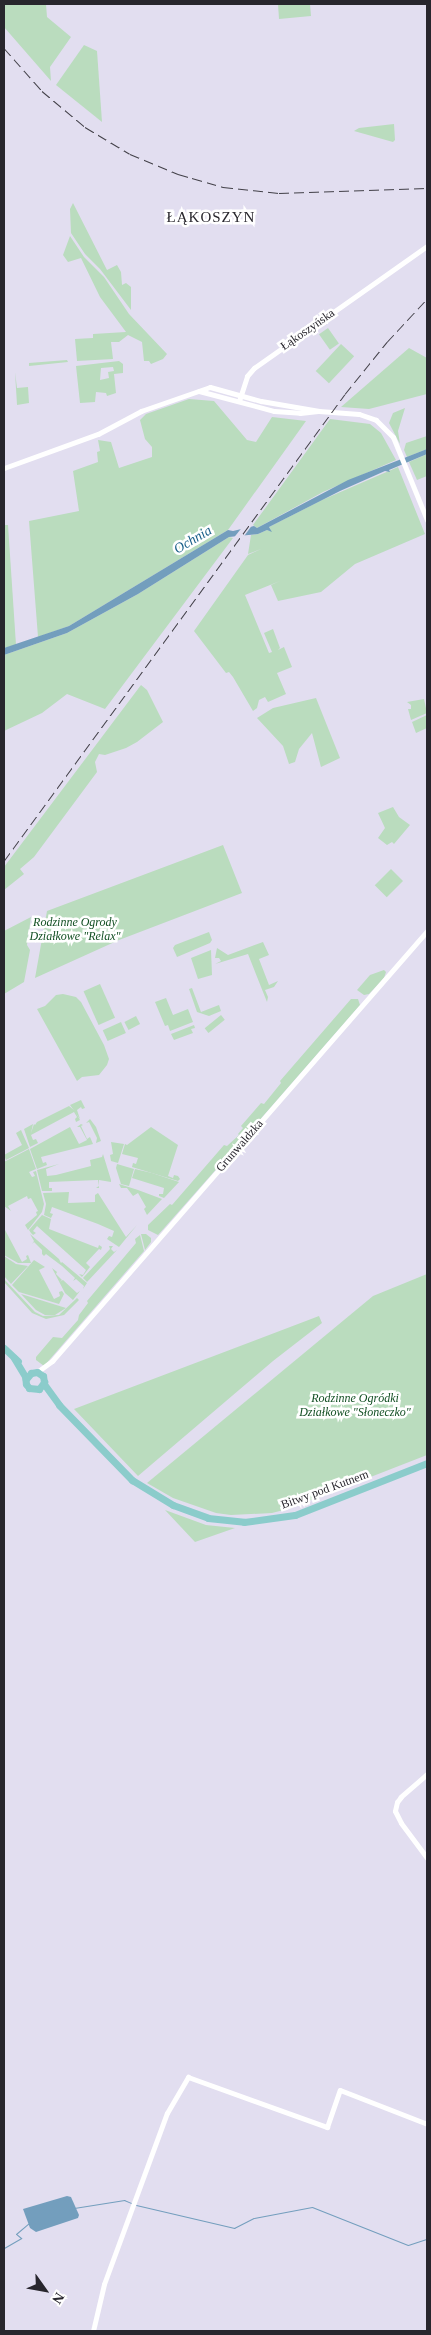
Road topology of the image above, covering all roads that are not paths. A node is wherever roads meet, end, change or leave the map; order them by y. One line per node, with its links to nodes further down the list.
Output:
1 (427, 246): 3 (street, Łąkoszyńska)
2 (199, 391): 3 (street); 3 (street); 4 (street)
3 (240, 399): 5 (street)
4 (4, 468)
5 (427, 520)
6 (427, 931): 9 (street, Grunwaldzka)
7 (4, 1348): 8 (main road)
8 (14, 1358): 10 (main road); 11 (main road)
9 (52, 1361): 10 (street, Grunwaldzka); 12 (street, Grunwaldzka)
10 (34, 1372): 11 (main road); 12 (main road, Bitwy pod Kutnem)
11 (26, 1379): 13 (main road, Bitwy pod Kutnem)
12 (44, 1382): 13 (main road); 14 (main road, Bitwy pod Kutnem)
13 (37, 1390): 14 (main road, Bitwy pod Kutnem)
14 (58, 1406): 15 (main road, Bitwy pod Kutnem)
15 (427, 1463)
16 (427, 1774): 17 (street)
17 (427, 1858)
18 (427, 2124): 19 (street)
19 (92, 2331)

